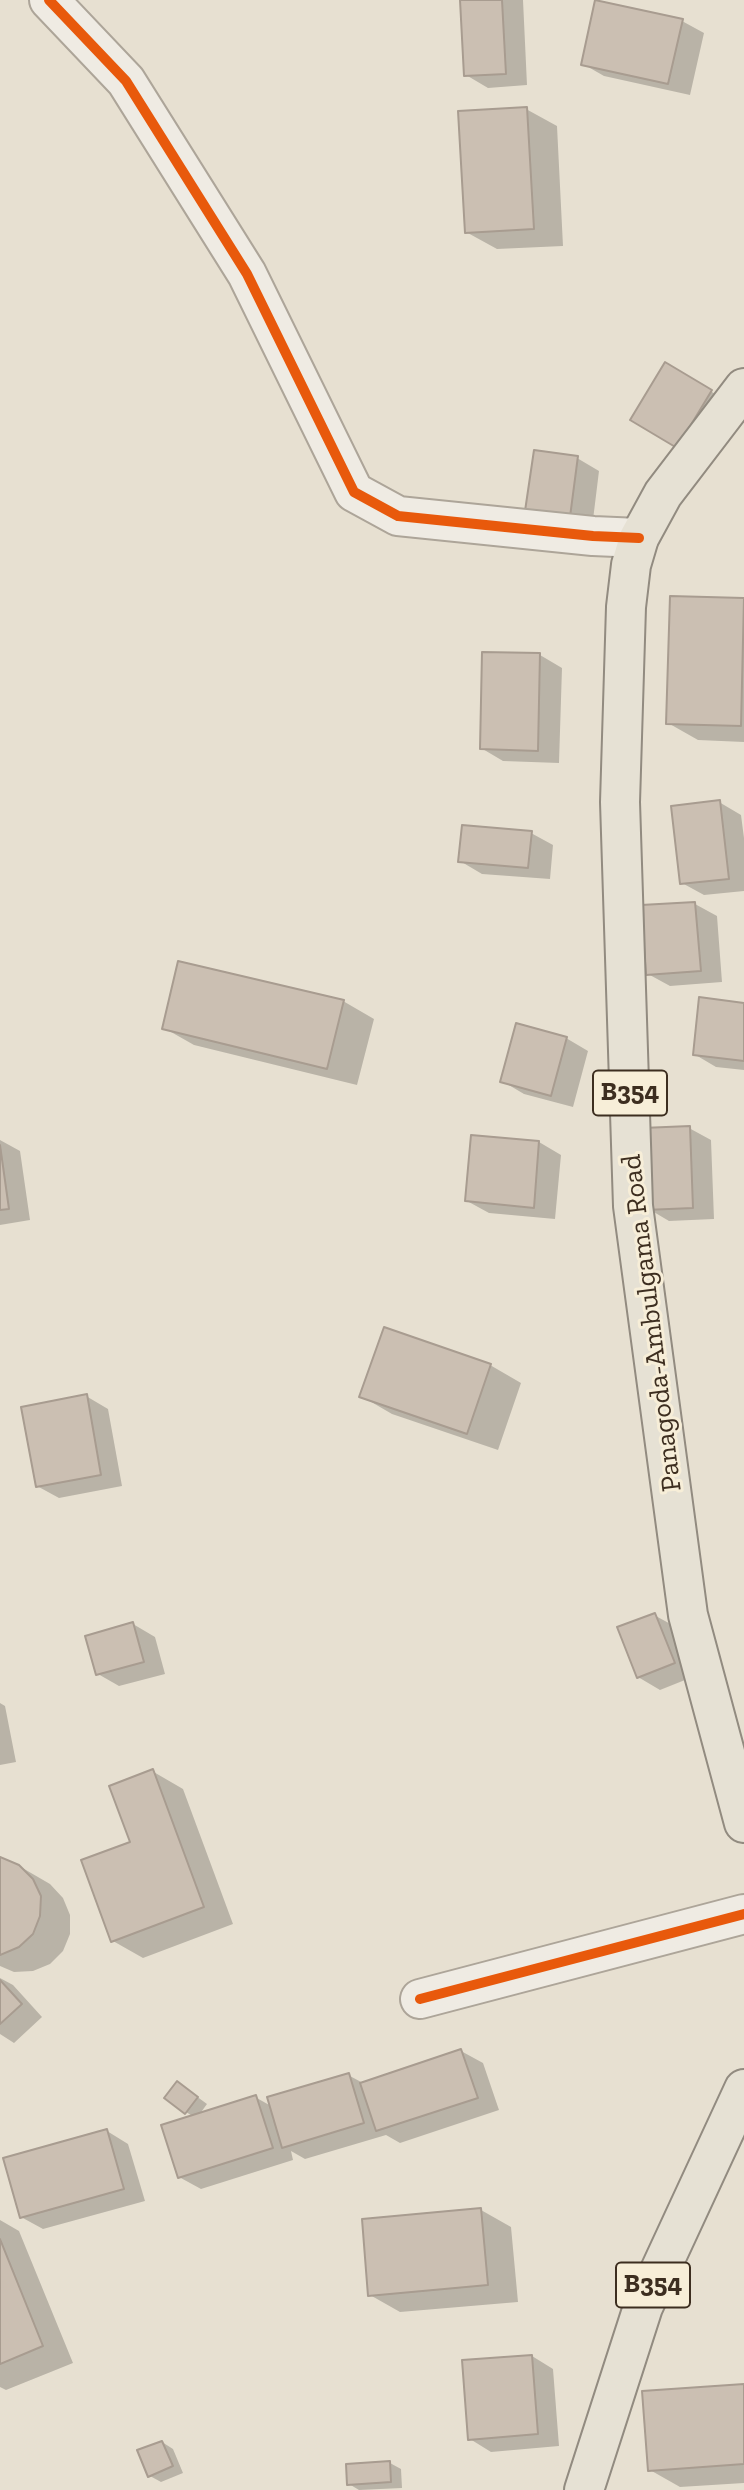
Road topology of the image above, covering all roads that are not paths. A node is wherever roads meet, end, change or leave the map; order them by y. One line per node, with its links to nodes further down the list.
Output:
1 (49, 0): 3 (street)
2 (744, 388): 3 (main road, Panagoda-Ambulgama Road / B354)
3 (639, 538): 4 (main road, Panagoda-Ambulgama Road / B354)
4 (744, 1823)
5 (744, 1914): 6 (street)
6 (420, 1999)
7 (744, 2089): 8 (main road, B354)
8 (584, 2490)

